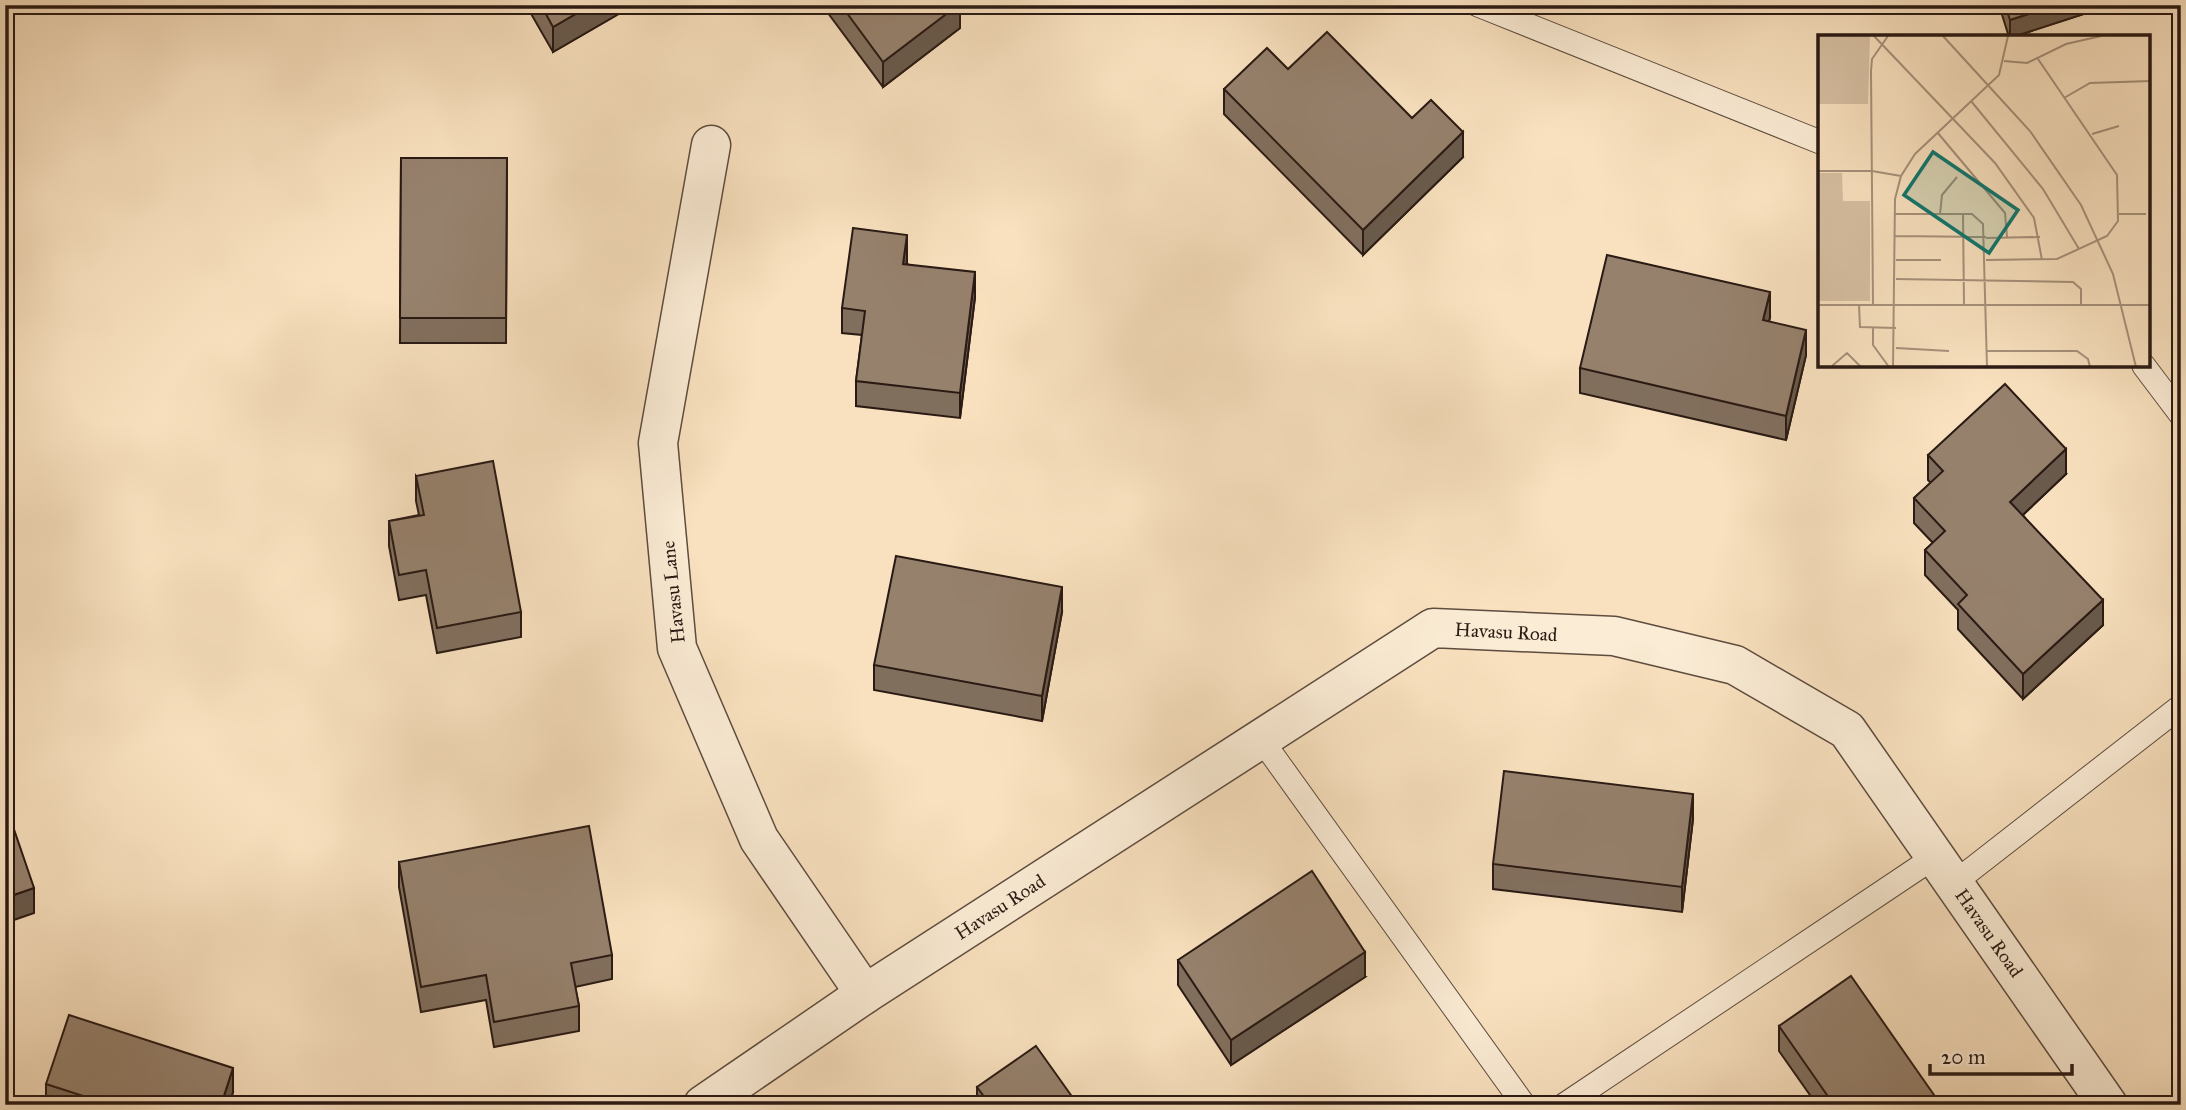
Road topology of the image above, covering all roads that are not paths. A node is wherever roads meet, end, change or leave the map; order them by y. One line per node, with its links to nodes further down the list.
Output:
1 (1478, 5): 2 (lane)
2 (1818, 141)
3 (711, 145): 9 (street, Havasu Lane)
4 (2146, 368): 5 (lane)
5 (2181, 415)
6 (2181, 706): 8 (lane)
7 (1261, 739): 8 (street, Havasu Road); 9 (street, Havasu Road); 11 (lane)
8 (1945, 870): 12 (lane); 13 (street, Havasu Road)
9 (865, 994): 10 (street, Havasu Road)
10 (703, 1105)
11 (1524, 1105)
12 (1564, 1105)
13 (2108, 1105)

